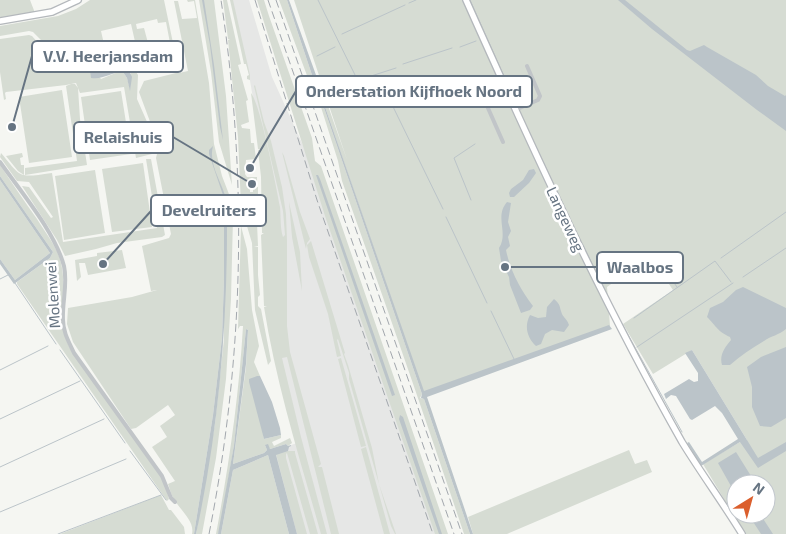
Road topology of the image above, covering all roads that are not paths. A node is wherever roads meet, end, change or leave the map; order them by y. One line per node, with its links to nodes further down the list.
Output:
1 (78, 0): 3 (main road)
2 (466, 0): 5 (main road, Langeweg)
3 (0, 21)
4 (526, 66): 6 (street)
5 (501, 78): 6 (main road, Langeweg); 7 (street)
6 (515, 110): 10 (main road, Langeweg)
7 (503, 142)
8 (0, 162): 9 (street, Molenwei)
9 (175, 502)
10 (742, 534)

